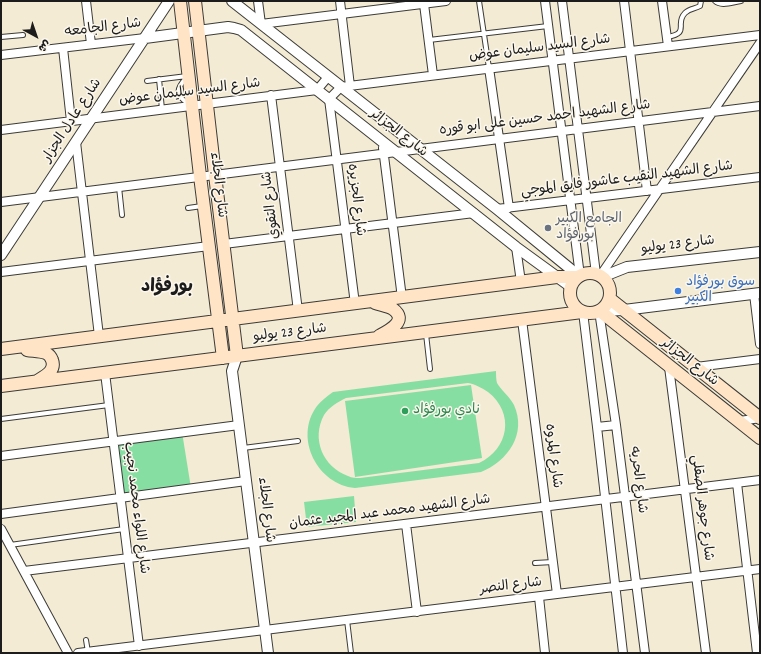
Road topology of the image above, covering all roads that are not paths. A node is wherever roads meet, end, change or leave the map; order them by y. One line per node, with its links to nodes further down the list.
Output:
1 (86, 1): 31 (street)
2 (169, 1): 27 (street, شارع عادل الجزار)
3 (180, 1): 22 (main road, شارع الجلاء)
4 (195, 1): 21 (main road, شارع الجلاء)
5 (232, 1): 19 (street, شارع الجزائر)
6 (258, 1): 19 (street)
7 (340, 1): 18 (street)
8 (446, 1): 17 (street)
9 (479, 1): 23 (lane)
10 (545, 1): 20 (street)
11 (562, 1): 35 (street)
12 (624, 1): 33 (street)
13 (662, 1): 29 (street)
14 (701, 1): 29 (lane)
15 (715, 1): 16 (lane)
16 (741, 1)
17 (424, 4): 18 (street); 28 (street)
18 (342, 14): 19 (street); 43 (street)
19 (261, 24): 40 (street, شارع الجزائر)
20 (548, 26): 23 (lane); 36 (street)
21 (199, 31): 22 (street, شارع الجامعه); 44 (street, شارع الجزائر); 47 (main road, شارع الجلاء)
22 (184, 33): 27 (street, شارع الجامعه); 38 (main road, شارع الجلاء)
23 (484, 34): 28 (lane); 37 (lane)
24 (23, 35): 26 (lane)
25 (760, 35): 29 (street, شارع السيد سليمان عوض)
26 (1, 37)
27 (145, 38): 31 (street, شارع الجامعه); 52 (street, شارع عادل الجزار)
28 (429, 40): 39 (street)
29 (668, 41): 33 (street, شارع السيد سليمان عوض)
30 (760, 43): 51 (street)
31 (91, 44): 32 (street, شارع الجامعه)
32 (62, 48): 34 (street, شارع الجامعه); 53 (street)
33 (630, 50): 35 (street, شارع السيد سليمان عوض); 54 (street)
34 (1, 55)
35 (569, 58): 36 (street, شارع السيد سليمان عوض); 55 (street)
36 (552, 60): 37 (street, شارع السيد سليمان عوض); 57 (street)
37 (489, 68): 39 (street, شارع السيد سليمان عوض); 58 (street)
38 (189, 75): 41 (lane); 48 (main road, شارع الجلاء)
39 (433, 75): 43 (street, شارع السيد سليمان عوض)
40 (328, 76): 43 (street, شارع الجزائر); 44 (street)
41 (159, 79): 42 (lane); 50 (lane)
42 (147, 81)
43 (346, 86): 46 (street); 61 (street, شارع الجزائر)
44 (317, 90): 45 (street, شارع السيد سليمان عوض); 46 (street, شارع الجزائر)
45 (271, 96): 47 (street, شارع السيد سليمان عوض); 65 (street, شارع التقوي)
46 (329, 99): 60 (street, شارع الجزائر); 64 (street, شارع الجزيره)
47 (207, 104): 48 (street, شارع السيد سليمان عوض); 66 (main road, شارع الجلاء)
48 (193, 106): 50 (street, شارع السيد سليمان عوض); 67 (main road, شارع الجلاء)
49 (760, 106): 51 (street, شارع الشهيد احمد حسين على ابو قوره)
50 (162, 109): 52 (street, شارع السيد سليمان عوض)
51 (714, 111): 54 (street, شارع الشهيد احمد حسين على ابو قوره); 70 (street)
52 (91, 119): 53 (street, شارع السيد سليمان عوض); 59 (street, شارع عادل الجزار)
53 (71, 121): 56 (street, شارع السيد سليمان عوض)
54 (638, 121): 55 (street, شارع الشهيد احمد حسين على ابو قوره); 72 (street)
55 (577, 128): 57 (street, شارع الشهيد احمد حسين على ابو قوره); 74 (street)
56 (1, 130)
57 (561, 130): 58 (street, شارع الشهيد احمد حسين على ابو قوره); 75 (street)
58 (499, 138): 61 (street, شارع الشهيد احمد حسين على ابو قوره); 79 (street)
59 (76, 142): 71 (street); 73 (street, شارع عادل الجزار)
60 (383, 142): 62 (street, شارع الجزائر); 63 (street)
61 (420, 149): 62 (street, شارع الشهيد احمد حسين على ابو قوره); 80 (street, شارع الجزائر)
62 (396, 152): 63 (street, شارع الشهيد احمد حسين على ابو قوره); 81 (street, شارع الجزائر)
63 (384, 153): 64 (street, شارع الشهيد احمد حسين على ابو قوره); 83 (street)
64 (336, 159): 65 (street, شارع الشهيد احمد حسين على ابو قوره); 84 (street, شارع الجزيره)
65 (280, 166): 66 (street, شارع الشهيد احمد حسين على ابو قوره); 85 (street, شارع التقوي)
66 (214, 175): 67 (street, شارع الشهيد احمد حسين على ابو قوره); 86 (main road, شارع الجلاء)
67 (200, 176): 69 (street, شارع الشهيد احمد حسين على ابو قوره); 77 (main road, شارع الجلاء)
68 (760, 177): 70 (street, شارع الشهيد النقيب عاشور فايق الموجي)
69 (119, 187): 71 (street, شارع الشهيد احمد حسين على ابو قوره); 82 (lane)
70 (660, 189): 72 (street, شارع الشهيد النقيب عاشور فايق الموجي); 94 (street)
71 (82, 191): 73 (street, شارع الشهيد احمد حسين على ابو قوره); 91 (street)
72 (647, 191): 74 (street, شارع الشهيد النقيب عاشور فايق الموجي)
73 (40, 197): 76 (street, شارع الشهيد احمد حسين على ابو قوره); 90 (street, شارع عادل الجزار)
74 (586, 198): 75 (street, شارع الشهيد النقيب عاشور فايق الموجي); 94 (street)
75 (570, 200): 79 (street, شارع الشهيد النقيب عاشور فايق الموجي); 93 (street)
76 (1, 202)
77 (204, 206): 78 (lane); 87 (main road, شارع الجلاء)
78 (188, 208)
79 (509, 208): 80 (street, شارع الشهيد النقيب عاشور فايق الموجي)
80 (497, 209): 93 (street, شارع الجزائر)
81 (474, 213): 83 (street); 88 (street, شارع الجزائر)
82 (122, 215)
83 (393, 223): 84 (street); 99 (street)
84 (345, 229): 85 (street); 102 (street, شارع الجزيره)
85 (288, 236): 86 (street); 104 (street, شارع التقوي)
86 (224, 244): 107 (main road, شارع الجلاء)
87 (209, 246): 91 (street); 109 (main road, شارع الجلاء)
88 (516, 247): 95 (street, شارع الجزائر); 96 (street)
89 (760, 252): 94 (street, شارع 23 يوليو)
90 (1, 256)
91 (90, 261): 92 (street); 111 (street)
92 (1, 272)
93 (579, 276): 94 (main road); 95 (main road, شارع 23 يوليو); 97 (main road)
94 (599, 276): 100 (main road)
95 (557, 277): 96 (main road, شارع 23 يوليو); 97 (street, شارع الجزائر)
96 (521, 282): 99 (main road, شارع 23 يوليو)
97 (570, 287): 106 (main road)
98 (757, 294): 103 (street); 113 (street)
99 (402, 298): 101 (main road, شارع 23 يوليو)
100 (610, 299): 103 (main road, شارع الجزائر); 105 (main road)
101 (371, 302): 102 (main road, شارع 23 يوليو); 112 (main road)
102 (355, 304): 104 (main road, شارع 23 يوليو)
103 (624, 310): 105 (street); 119 (main road, شارع الجزائر)
104 (298, 311): 107 (main road, شارع 23 يوليو)
105 (600, 311): 106 (main road); 118 (main road, شارع الجزائر); 130 (street, شارع الحريه)
106 (582, 312): 108 (main road, شارع 23 يوليو); 131 (street)
107 (233, 319): 109 (main road, شارع 23 يوليو); 115 (main road, شارع الجلاء)
108 (522, 320): 110 (main road, شارع 23 يوليو); 144 (street, شارع المروه)
109 (219, 321): 111 (main road, شارع 23 يوليو); 116 (main road, شارع الجلاء)
110 (426, 332): 112 (main road, شارع 23 يوليو); 120 (lane)
111 (99, 336): 114 (main road, شارع 23 يوليو)
112 (370, 340): 115 (main road, شارع 23 يوليو)
113 (760, 344)
114 (7, 348): 123 (main road)
115 (237, 356): 116 (main road, شارع 23 يوليو); 121 (street, شارع الجلاء)
116 (223, 358): 121 (street, شارع الجلاء); 122 (main road, شارع 23 يوليو)
117 (760, 359): 119 (street)
118 (669, 367): 128 (main road, شارع الجزائر); 140 (street, شارع جوهر الصقلي)
119 (696, 367): 126 (main road, شارع الجزائر)
120 (430, 369)
121 (232, 371): 129 (street, شارع الجلاء)
122 (105, 373): 123 (main road, شارع 23 يوليو); 125 (street, شارع اللواء محمد نجيب)
123 (36, 382): 124 (main road, شارع 23 يوليو)
124 (1, 386)
125 (109, 405): 127 (lane); 133 (street, شارع اللواء محمد نجيب)
126 (760, 418): 128 (street)
127 (1, 419)
128 (740, 421): 132 (main road, شارع الجزائر)
129 (239, 425): 133 (street); 135 (street, شارع الجلاء)
130 (616, 425): 131 (street); 141 (street, شارع الحريه)
131 (597, 427): 143 (street)
132 (760, 438)
133 (114, 441): 136 (street); 142 (street, شارع اللواء محمد نجيب)
134 (298, 441): 135 (lane)
135 (242, 448): 138 (street, شارع الجلاء)
136 (1, 456)
137 (760, 480): 139 (street, شارع الشهيد محمد عبد المجيد عثمان)
138 (246, 481): 142 (street); 149 (street, شارع الجلاء)
139 (737, 483): 140 (street, شارع الشهيد محمد عبد المجيد عثمان); 156 (street)
140 (685, 490): 141 (street, شارع الشهيد محمد عبد المجيد عثمان); 157 (street, شارع جوهر الصقلي)
141 (626, 497): 143 (street, شارع الشهيد محمد عبد المجيد عثمان); 158 (street, شارع الحريه)
142 (121, 498): 145 (street); 148 (street, شارع اللواء محمد نجيب)
143 (606, 499): 144 (street, شارع الشهيد محمد عبد المجيد عثمان); 159 (street)
144 (546, 507): 146 (street, شارع الشهيد محمد عبد المجيد عثمان); 152 (street, شارع المروه)
145 (1, 514)
146 (406, 524): 149 (street, شارع الشهيد محمد عبد المجيد عثمان); 162 (street)
147 (1, 529): 150 (street)
148 (125, 529): 150 (lane); 151 (street, شارع اللواء محمد نجيب)
149 (254, 543): 151 (street, شارع الشهيد محمد عبد المجيد عثمان); 164 (street, شارع الجلاء)
150 (10, 544): 155 (street)
151 (128, 558): 155 (street, شارع الشهيد محمد عبد المجيد عثمان); 166 (street, شارع اللواء محمد نجيب)
152 (553, 562): 153 (lane); 160 (street, شارع المروه)
153 (535, 563)
154 (760, 569): 156 (street, شارع النصر)
155 (24, 571): 168 (street)
156 (748, 571): 157 (street, شارع النصر); 176 (street)
157 (696, 577): 158 (street, شارع النصر); 175 (street, شارع جوهر الصقلي)
158 (637, 584): 159 (street, شارع النصر); 174 (street, شارع الحريه)
159 (616, 587): 160 (street, شارع النصر); 173 (street)
160 (557, 594): 161 (street, شارع النصر)
161 (539, 596): 162 (street, شارع النصر); 172 (street)
162 (417, 612): 163 (street, شارع النصر)
163 (347, 620): 164 (street, شارع النصر); 171 (lane)
164 (266, 630): 166 (street, شارع النصر); 170 (street, شارع الجلاء)
165 (86, 640): 167 (lane)
166 (140, 646): 167 (street, شارع النصر)
167 (88, 652): 169 (street, شارع النصر)
168 (68, 653)
169 (78, 653)
170 (268, 653)
171 (351, 653)
172 (545, 653)
173 (623, 653)
174 (645, 653)
175 (706, 653)
176 (757, 653)

